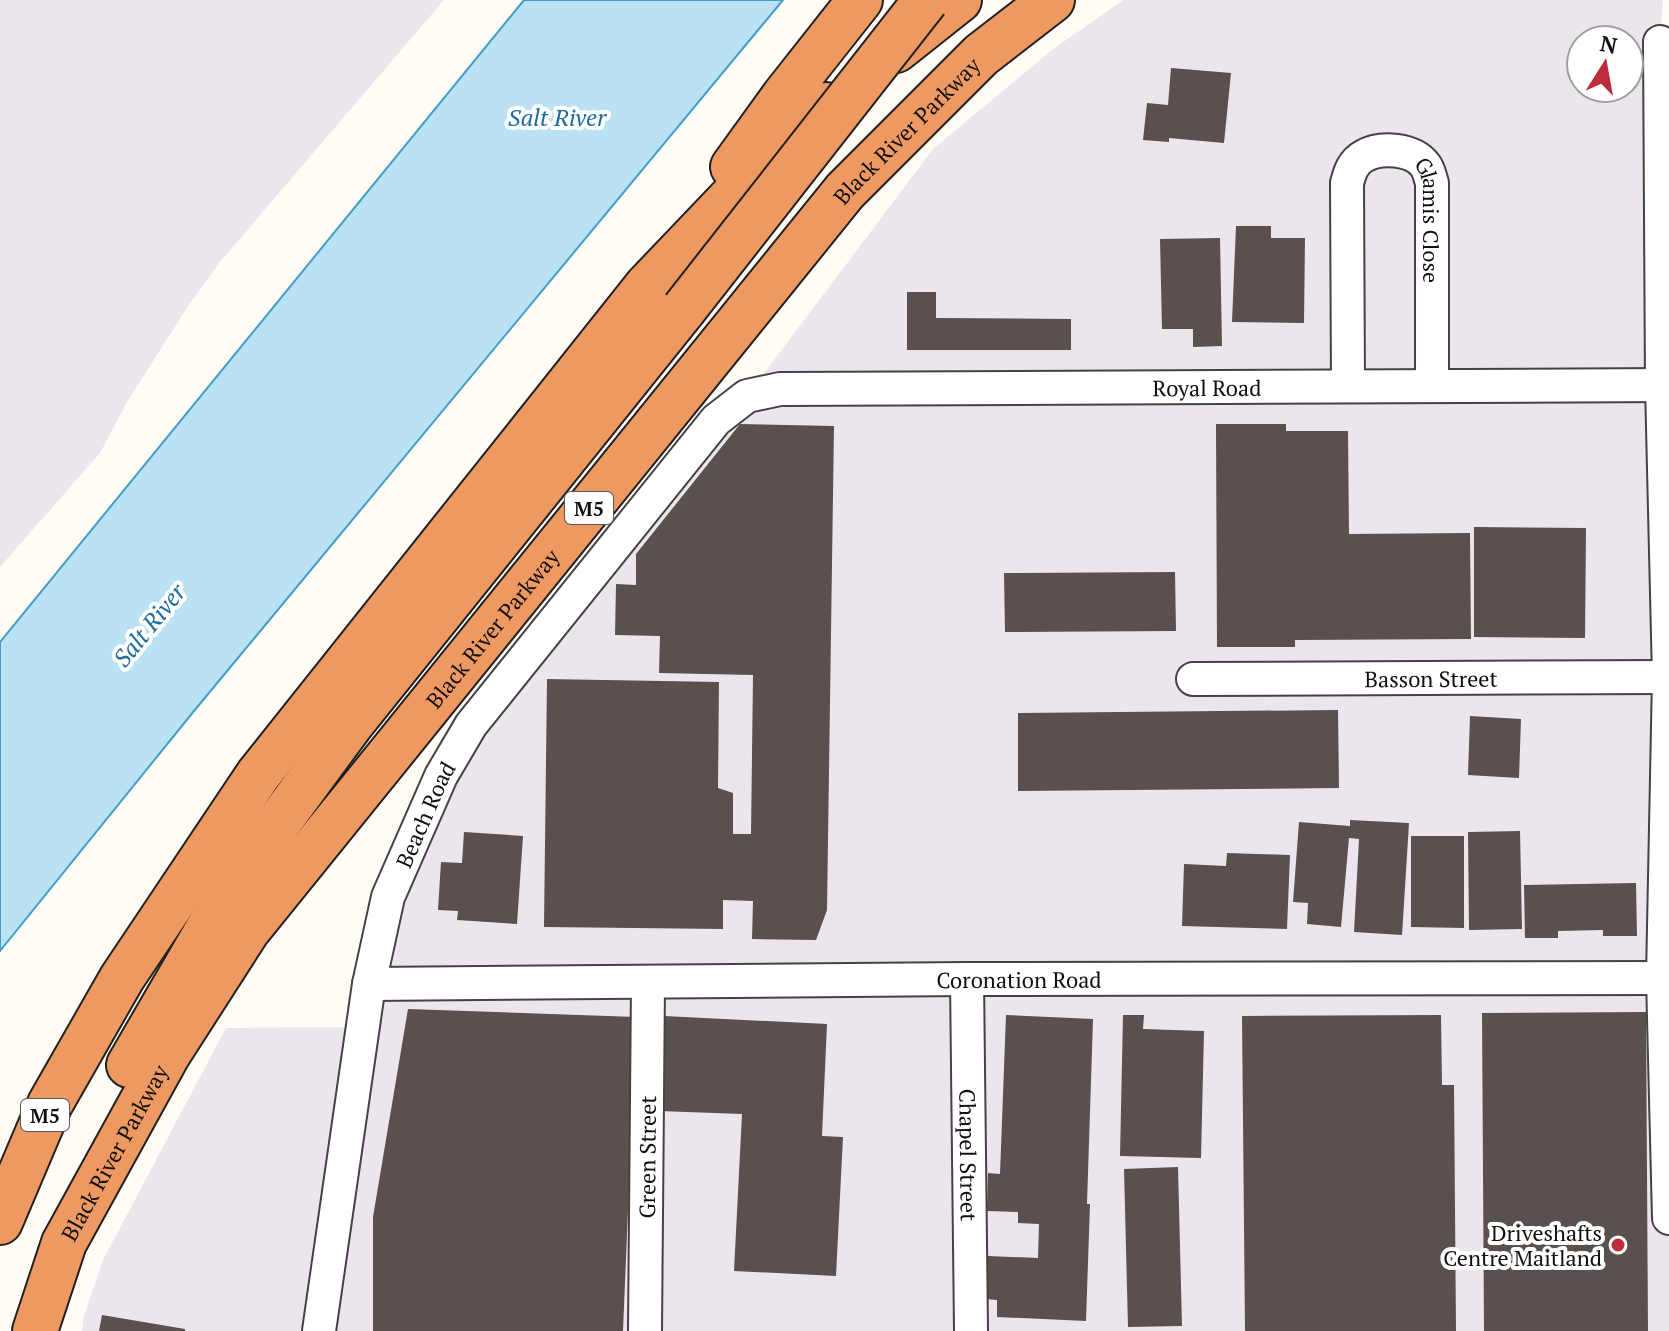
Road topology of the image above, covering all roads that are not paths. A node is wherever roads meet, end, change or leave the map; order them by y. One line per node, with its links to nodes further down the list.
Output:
1 (860, 0): 6 (highway)
2 (926, 0): 17 (highway, bridge)
3 (959, 0): 6 (highway, M5)
4 (1052, 0): 17 (highway, Black River Parkway / M5)
5 (1660, 42): 7 (street)
6 (647, 286): 19 (highway, M5)
7 (1665, 385): 9 (street, Royal Road); 11 (street)
8 (1348, 386): 9 (street, Royal Road); 9 (street, Glamis Close); 10 (street, Royal Road)
9 (1432, 386)
10 (747, 396): 16 (street, Beach Road)
11 (1669, 677): 12 (street, Basson Street); 13 (street)
12 (1193, 679)
13 (1666, 978): 14 (street, Coronation Road); 18 (street)
14 (967, 979): 15 (street, Coronation Road); 23 (street, Chapel Street)
15 (648, 983): 16 (street, Coronation Road); 22 (street, Green Street)
16 (369, 984): 21 (street, Beach Road)
17 (156, 1046): 20 (highway, Black River Parkway)
18 (1669, 1218)
19 (0, 1222)
20 (35, 1331)
21 (319, 1331)
22 (645, 1331)
23 (971, 1331)

